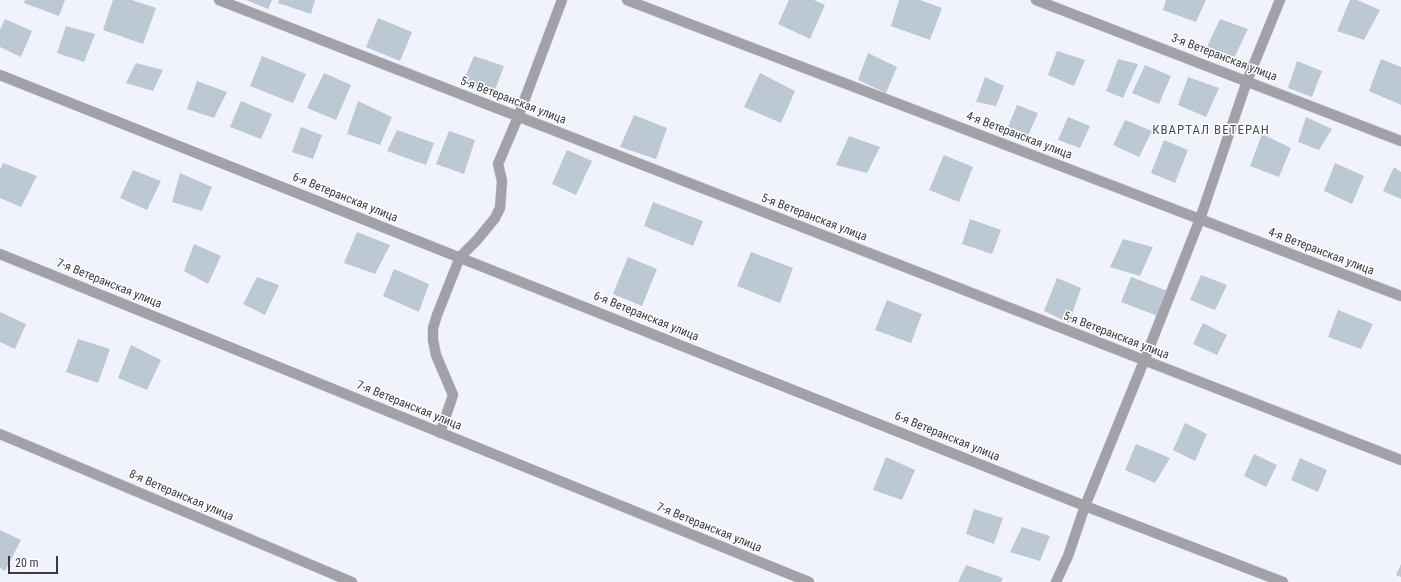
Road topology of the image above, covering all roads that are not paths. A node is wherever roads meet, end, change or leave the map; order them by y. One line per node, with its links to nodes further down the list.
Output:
1 (219, 0): 8 (street, 5-я Ветеранская улица)
2 (562, 0): 8 (street)
3 (627, 0): 10 (street, 4-я Ветеранская улица)
4 (1036, 0): 7 (street, 3-я Ветеранская улица)
5 (1280, 0): 7 (street)
6 (0, 75): 12 (street, 6-я Ветеранская улица)
7 (1247, 81): 9 (street, 3-я Ветеранская улица); 10 (street)
8 (518, 117): 12 (street); 14 (street, 5-я Ветеранская улица)
9 (1401, 141)
10 (1200, 219): 13 (street, 4-я Ветеранская улица); 14 (street)
11 (0, 254): 15 (street, 7-я Ветеранская улица)
12 (460, 258): 15 (street); 18 (street, 6-я Ветеранская улица)
13 (1401, 296)
14 (1144, 361): 17 (street, 5-я Ветеранская улица); 18 (street)
15 (440, 433): 20 (street, 7-я Ветеранская улица)
16 (0, 434): 19 (street, 8-я Ветеранская улица)
17 (1401, 460)
18 (1085, 506): 21 (street); 22 (street, 6-я Ветеранская улица)
19 (352, 582)
20 (809, 582)
21 (1056, 582)
22 (1283, 582)

